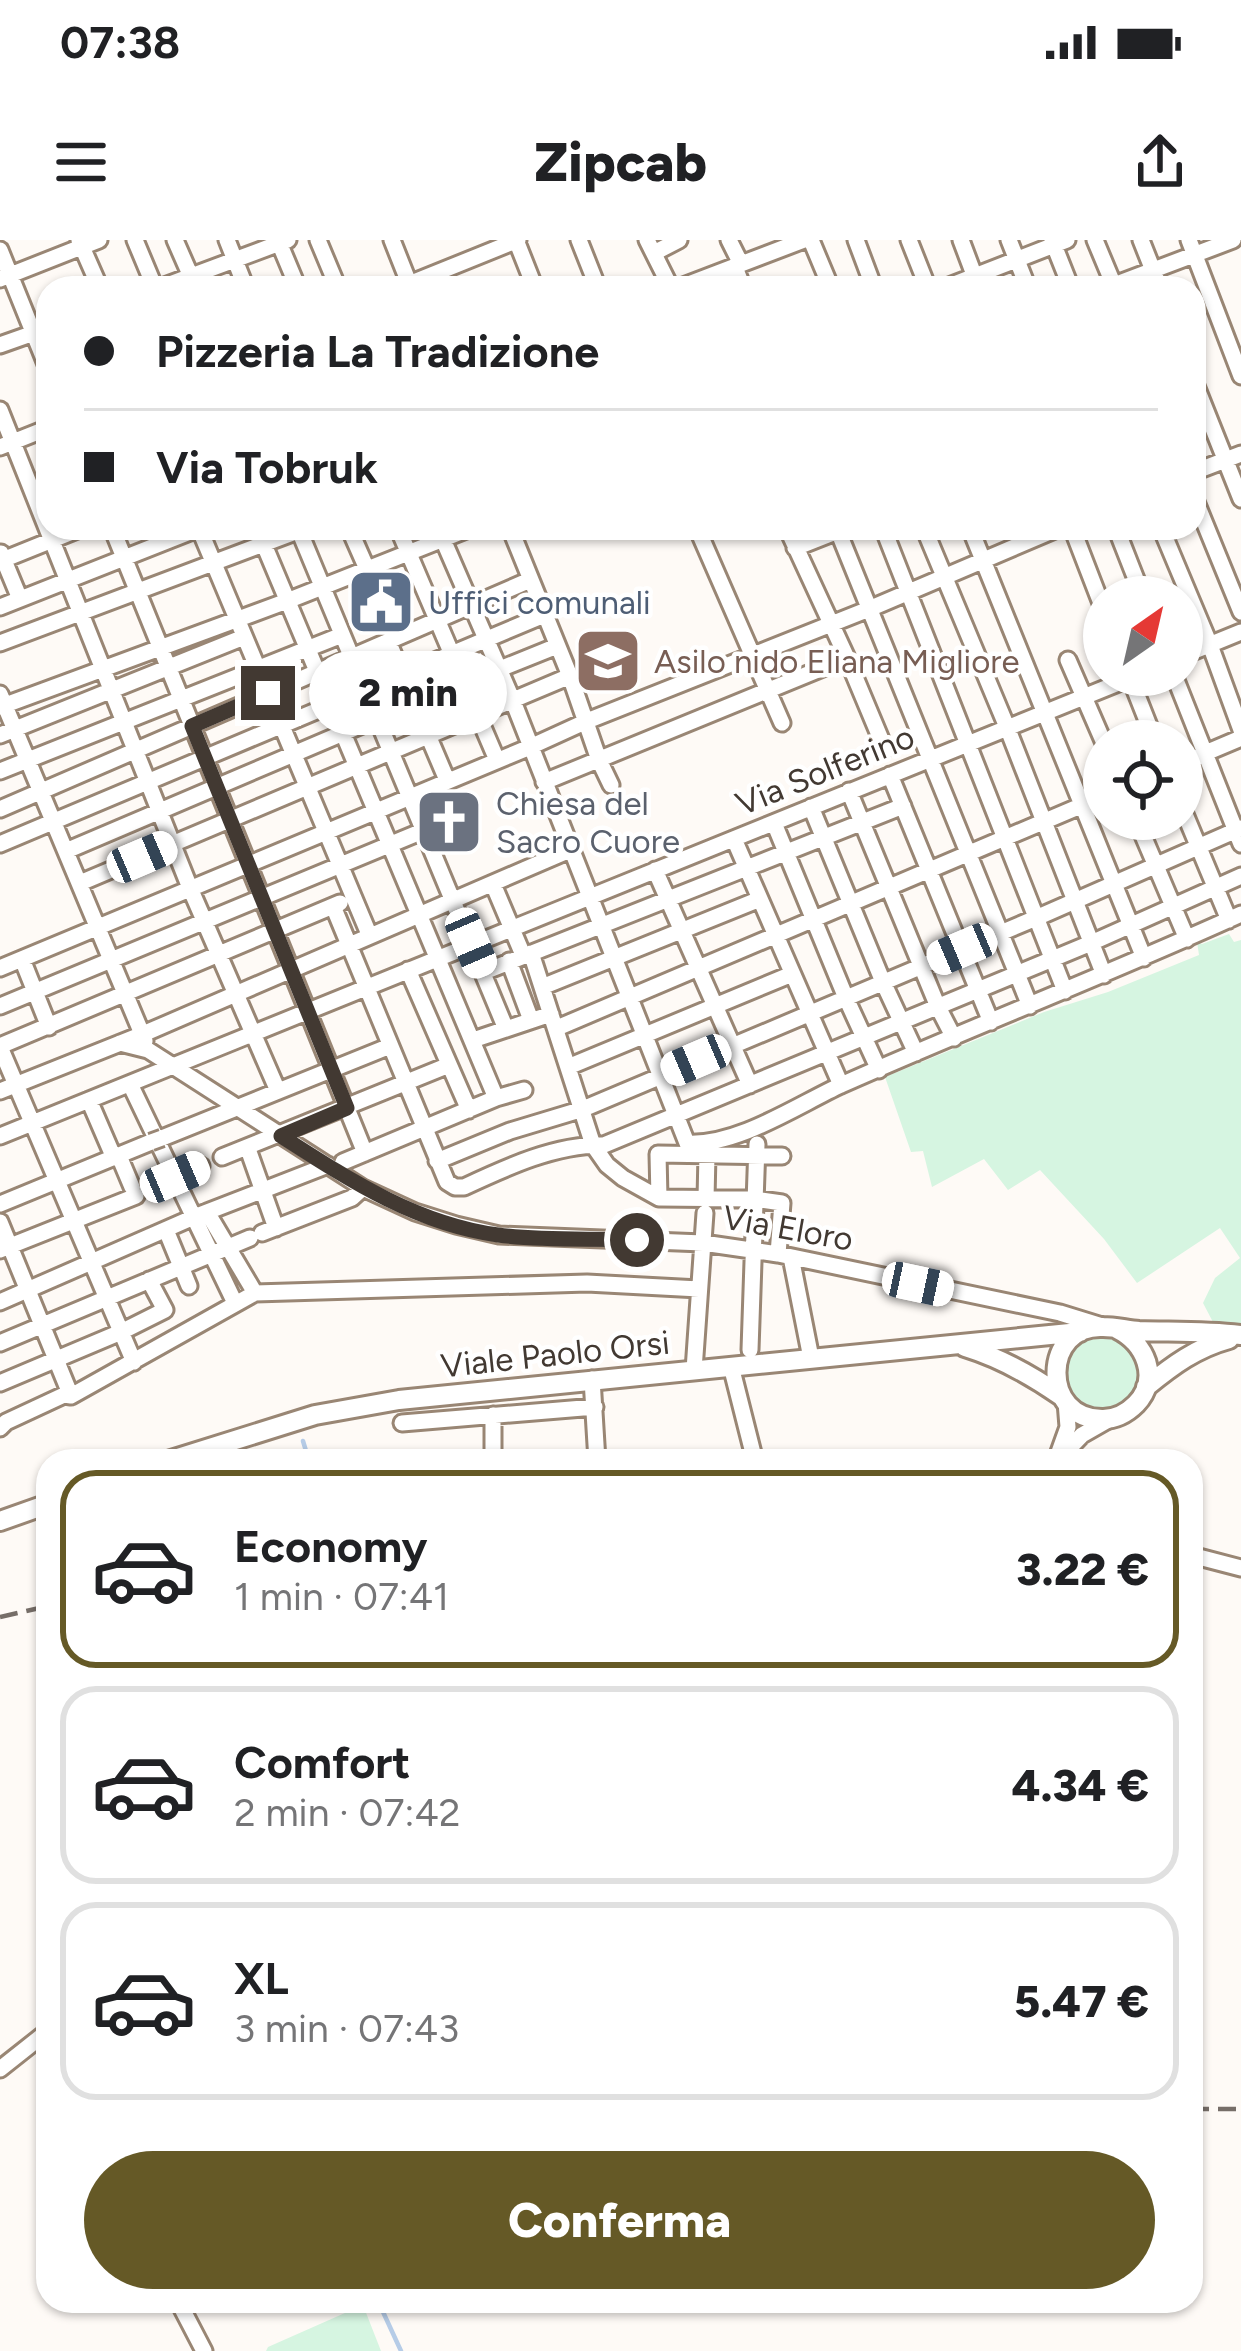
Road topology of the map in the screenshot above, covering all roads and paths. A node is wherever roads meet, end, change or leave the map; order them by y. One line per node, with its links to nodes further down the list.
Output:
1 (99, 240): 21 (street)
2 (134, 240): 30 (street)
3 (176, 240): 31 (street)
4 (226, 240): 25 (street)
5 (318, 240): 35 (street)
6 (392, 240): 36 (street)
7 (516, 240): 37 (street); 38 (street)
8 (579, 240): 39 (street)
9 (680, 240): 22 (street)
10 (729, 240): 27 (street)
11 (808, 240): 27 (street); 43 (street)
12 (856, 240): 44 (street)
13 (909, 240): 45 (street)
14 (961, 240): 46 (street)
15 (1009, 240): 26 (street)
16 (1095, 240): 50 (street)
17 (1141, 240): 28 (street)
18 (1233, 240): 23 (street)
19 (282, 241): 25 (street); 34 (street)
20 (1058, 242): 26 (street); 49 (street)
21 (81, 243): 29 (street); 54 (street)
22 (651, 247): 40 (street)
23 (1192, 247): 28 (street); 53 (street)
24 (0, 250): 54 (street)
25 (234, 259): 32 (street); 33 (street)
26 (1017, 259): 47 (street); 48 (street)
27 (738, 266): 41 (street); 42 (street)
28 (1154, 271): 51 (street); 52 (street)
29 (95, 276)
30 (151, 276)
31 (191, 276)
32 (204, 276)
33 (241, 276)
34 (294, 276)
35 (333, 276)
36 (403, 276)
37 (430, 276)
38 (530, 276)
39 (593, 276)
40 (668, 276)
41 (709, 276)
42 (740, 276)
43 (825, 276)
44 (870, 276)
45 (923, 276)
46 (974, 276)
47 (987, 276)
48 (1023, 276)
49 (1068, 276)
50 (1108, 276)
51 (1141, 276)
52 (1156, 276)
53 (1203, 276)
54 (5, 277): 56 (street)
55 (1206, 284): 59 (street)
56 (36, 324)
57 (36, 333): 58 (street)
58 (0, 345)
59 (1241, 376)
60 (1206, 405): 64 (street)
61 (0, 410): 63 (street)
62 (36, 433): 63 (street)
63 (6, 445): 66 (street)
64 (1233, 456): 65 (street)
65 (1241, 499)
66 (36, 509)
67 (1206, 526): 111 (street)
68 (117, 540): 94 (street)
69 (172, 540): 94 (street)
70 (205, 540): 96 (street)
71 (251, 540): 96 (street)
72 (262, 540): 107 (street)
73 (305, 540): 103 (street)
74 (354, 540): 97 (street)
75 (403, 540): 92 (street)
76 (429, 540): 92 (street)
77 (444, 540): 108 (street)
78 (515, 540): 102 (street)
79 (703, 540): 129 (street)
80 (792, 540): 91 (street)
81 (816, 540): 91 (street)
82 (845, 540): 110 (street)
83 (888, 540): 105 (street)
84 (929, 540): 100 (street)
85 (975, 540): 95 (street)
86 (1030, 540): 95 (street)
87 (1077, 540): 98 (street)
88 (1121, 540): 99 (street)
89 (1166, 540): 123 (street)
90 (51, 541): 93 (street); 101 (street)
91 (795, 548): 116 (street)
92 (408, 553): 97 (street); 115 (street)
93 (1, 557): 106 (street)
94 (125, 560): 101 (street); 104 (street)
95 (983, 560): 100 (street); 153 (street)
96 (213, 562): 104 (street); 114 (street)
97 (367, 569): 103 (street)
98 (1091, 576)
99 (1135, 576)
100 (944, 578): 105 (street); 162 (street)
101 (68, 580): 106 (street); 112 (street)
102 (530, 580): 108 (street); 113 (street)
103 (323, 586): 107 (street); 118 (street)
104 (137, 591): 112 (street); 125 (street)
105 (908, 592): 110 (street); 167 (street)
106 (20, 599): 109 (street)
107 (287, 601): 114 (street); 127 (street)
108 (470, 605): 115 (street); 120 (street)
109 (0, 607)
110 (869, 609): 116 (street); 175 (street)
111 (1241, 612)
112 (80, 613): 122 (street); 134 (street)
113 (544, 615): 120 (street); 124 (street)
114 (237, 619): 119 (street); 125 (street)
115 (436, 620): 121 (street); 128 (street)
116 (831, 623): 129 (street); 131 (street)
117 (1241, 632): 123 (street)
118 (342, 635): 127 (street); 130 (street)
119 (244, 637): 133 (street); 135 (street)
120 (485, 638): 128 (street); 136 (street)
121 (388, 641): 130 (street); 138 (street)
122 (0, 643)
123 (1210, 645): 126 (street); 165 (street)
124 (557, 646): 136 (street); 139 (street)
125 (160, 647): 133 (street); 134 (street)
126 (1203, 648)
127 (309, 649): 135 (street); 137 (street)
128 (451, 652): 138 (street); 140 (street)
129 (752, 656): 143 (street); 157 (street)
130 (351, 657): 137 (street); 141 (street)
131 (847, 658): 143 (street); 169 (street)
132 (1067, 660): 147 (street)
133 (168, 668): 142 (street); 148 (street)
134 (103, 669): 142 (street); 150 (street)
135 (258, 669): 144 (street); 148 (street)
136 (500, 669): 140 (street); 149 (street)
137 (318, 672): 144 (street); 152 (street)
138 (402, 673): 141 (street); 151 (street)
139 (570, 676): 149 (street); 157 (street)
140 (462, 683): 151 (street); 154 (street)
141 (365, 688): 152 (street); 155 (street)
142 (112, 690): 158 (street); 163 (street)
143 (768, 690): 159 (street); 178 (street)
144 (268, 693): 160 (street); 161 (street)
145 (1088, 696): 147 (street, Via Solferino)
146 (1182, 696): 172 (street)
147 (1084, 698): 153 (street, Via Solferino); 156 (street)
148 (181, 700): 158 (street); 161 (street)
149 (513, 701): 154 (street); 168 (street)
150 (2, 702): 163 (street)
151 (415, 703): 155 (street); 166 (street)
152 (331, 704): 160 (street); 164 (street)
153 (1045, 712): 162 (street, Via Solferino); 192 (street)
154 (478, 715): 166 (street); 177 (street)
155 (376, 719): 164 (street); 171 (street)
156 (1094, 720)
157 (587, 721): 168 (street); 178 (street)
158 (124, 722): 170 (street); 176 (street)
159 (782, 723)
160 (282, 724): 173 (street); 174 (street)
161 (192, 726): 170 (street); 174 (street)
162 (1007, 728): 167 (street, Via Solferino); 199 (street)
163 (8, 732): 176 (street)
164 (344, 733): 173 (street); 179 (street)
165 (1241, 734): 172 (street)
166 (428, 736): 171 (street); 183 (street)
167 (968, 745): 175 (street, Via Solferino); 206 (street)
168 (530, 747): 177 (street); 184 (street)
169 (885, 749)
170 (136, 751): 182 (street); 189 (street)
171 (392, 752): 179 (street); 190 (street)
172 (1204, 754): 204 (street)
173 (294, 755): 186 (street); 187 (street)
174 (204, 756): 182 (street); 186 (street)
175 (930, 759): 181 (street, Via Solferino); 217 (street)
176 (28, 760): 180 (street); 189 (street)
177 (496, 760): 183 (street)
178 (599, 760): 184 (street); 185 (street)
179 (358, 766): 187 (street); 194 (street)
180 (0, 771)
181 (890, 775): 188 (street, Via Solferino); 191 (street)
182 (148, 781): 195 (street); 198 (street)
183 (447, 781): 190 (street)
184 (544, 782): 214 (street)
185 (611, 784)
186 (216, 787): 195 (street); 197 (street)
187 (307, 787): 197 (street); 203 (street)
188 (850, 791): 193 (street, Via Solferino); 201 (street)
189 (42, 792): 196 (street); 198 (street)
190 (411, 796): 194 (street); 202 (street)
191 (903, 806): 201 (street); 223 (street)
192 (1081, 806): 199 (street); 226 (street)
193 (811, 807): 200 (street, Via Solferino); 205 (street)
194 (376, 810): 203 (street); 212 (street)
195 (160, 811): 211 (street); 215 (street)
196 (0, 813): 210 (street)
197 (230, 820): 211 (street); 218 (street)
198 (54, 821): 210 (street); 215 (street)
199 (1043, 822): 206 (street); 237 (street)
200 (774, 823): 207 (street, Via Solferino); 216 (street)
201 (863, 823): 205 (street); 230 (street)
202 (425, 830): 212 (street); 236 (street)
203 (326, 831): 218 (street); 219 (street)
204 (1239, 834): 213 (street)
205 (825, 838): 216 (street); 238 (street)
206 (1006, 838): 217 (street); 243 (street)
207 (734, 839): 221 (street); 222 (street, Via Solferino)
208 (1144, 840): 220 (street)
209 (1196, 840): 213 (street)
210 (5, 842)
211 (173, 844): 225 (street); 229 (street)
212 (391, 844): 219 (street); 241 (street)
213 (1199, 847): 220 (street); 228 (street)
214 (572, 849): 227 (street); 231 (street)
215 (66, 851): 225 (street)
216 (786, 852): 221 (street); 244 (street)
217 (968, 854): 223 (street); 252 (street)
218 (248, 864): 229 (street); 233 (street)
219 (340, 866): 232 (street); 233 (street)
220 (1155, 866): 226 (street); 239 (street)
221 (747, 867): 234 (street); 235 (street)
222 (655, 870): 231 (street, Via Solferino); 234 (street)
223 (930, 870): 230 (street); 259 (street)
224 (1241, 876): 228 (street)
225 (80, 883): 248 (street)
226 (1114, 883): 237 (street); 247 (street)
227 (493, 884): 236 (street); 249 (street)
228 (1215, 887): 239 (street); 242 (street)
229 (190, 888): 245 (street); 248 (street)
230 (890, 888): 238 (street); 268 (street)
231 (590, 896): 246 (street); 249 (street, Via Solferino)
232 (353, 897): 240 (street); 253 (street)
233 (262, 898): 245 (street); 250 (street)
234 (668, 898): 246 (street); 251 (street)
235 (760, 899): 251 (street); 254 (street)
236 (453, 900): 241 (street); 256 (street)
237 (1074, 900): 243 (street); 257 (street)
238 (851, 904): 244 (street); 277 (street)
239 (1172, 905): 247 (street); 255 (street)
240 (333, 906): 250 (street); 258 (street)
241 (420, 913): 253 (street); 261 (street)
242 (1235, 917): 255 (street)
243 (1036, 918): 252 (street); 267 (street)
244 (814, 920): 254 (street); 286 (street)
245 (206, 921): 260 (street); 266 (street)
246 (600, 925): 262 (street); 264 (street)
247 (1130, 925): 257 (street); 265 (street)
248 (98, 927): 263 (street); 266 (street)
249 (511, 928): 256 (street, Via Solferino); 262 (street)
250 (275, 931): 260 (street); 271 (street)
251 (682, 931): 264 (street); 270 (street)
252 (1000, 933): 259 (street); 275 (street)
253 (369, 934): 258 (street)
254 (776, 935): 270 (street); 274 (street)
255 (1187, 939): 265 (street)
256 (471, 943): 261 (street, Via Solferino); 273 (street)
257 (1091, 943): 267 (street); 276 (street)
258 (349, 944): 271 (street); 278 (street)
259 (962, 949): 268 (street); 280 (street)
260 (220, 953): 283 (street); 284 (street)
261 (438, 956): 272 (street, Via Solferino); 303 (street)
262 (521, 956): 273 (street); 279 (street); 293 (street)
263 (22, 958): 269 (street); 281 (street)
264 (614, 958): 279 (street); 285 (street)
265 (1144, 958): 276 (street)
266 (112, 959): 281 (street); 284 (street)
267 (1052, 959): 275 (street); 282 (street)
268 (922, 966): 277 (street); 290 (street)
269 (0, 968)
270 (699, 968): 285 (street); 289 (street)
271 (290, 969): 283 (street); 291 (street)
272 (408, 970): 278 (street, Via Solferino); 310 (street)
273 (484, 973): 298 (street)
274 (791, 974): 289 (street); 292 (street)
275 (1016, 974): 280 (street); 288 (street)
276 (1104, 975): 282 (street)
277 (883, 982): 286 (street); 295 (street)
278 (367, 987): 291 (street, Via Solferino); 306 (street)
279 (542, 987): 294 (street)
280 (978, 990): 290 (street); 296 (street)
281 (35, 991): 287 (street); 297 (street)
282 (1066, 991): 288 (street)
283 (236, 993): 299 (street); 304 (street)
284 (127, 995): 297 (street); 304 (street)
285 (629, 998): 294 (street); 300 (street)
286 (846, 998): 292 (street); 302 (street)
287 (0, 1006)
288 (1030, 1006): 296 (street)
289 (716, 1007): 300 (street); 305 (street)
290 (938, 1007): 295 (street); 301 (street)
291 (307, 1011): 299 (street, Via Solferino); 313 (street)
292 (809, 1012): 305 (street); 309 (street)
293 (531, 1020): 294 (street); 298 (street)
294 (554, 1021): 312 (street)
295 (901, 1022): 302 (street); 308 (street)
296 (992, 1022): 301 (street)
297 (49, 1027): 307 (street)
298 (506, 1029): 303 (street)
299 (252, 1034): 311 (street, Via Solferino); 322 (street)
300 (644, 1036): 312 (street); 315 (street)
301 (954, 1037): 308 (street)
302 (865, 1038): 309 (street); 314 (street)
303 (473, 1040): 323 (street)
304 (145, 1042): 311 (street, Via Eloro); 320 (street, Via Eloro)
305 (733, 1045): 315 (street); 318 (street)
306 (390, 1046): 313 (street); 316 (street)
307 (0, 1047): 320 (street)
308 (916, 1053): 314 (street)
309 (826, 1054): 318 (street); 319 (street)
310 (449, 1065): 316 (street); 328 (street)
311 (173, 1066): 317 (street, Via Solferino); 325 (street, Via Eloro)
312 (568, 1067): 327 (street)
313 (331, 1070): 322 (street); 326 (street)
314 (879, 1070): 319 (street)
315 (659, 1076): 327 (street); 329 (street)
316 (407, 1082): 326 (street); 331 (street)
317 (130, 1084): 324 (street, Via Solferino); 345 (street)
318 (751, 1085): 329 (street)
319 (841, 1085): 329 (street)
320 (8, 1088): 330 (street)
321 (524, 1090): 323 (street)
322 (278, 1091): 325 (street)
323 (496, 1098): 328 (street)
324 (89, 1100): 330 (street, Via Solferino); 340 (street)
325 (236, 1107): 332 (street, Via Eloro); 340 (street)
326 (347, 1108): 332 (street); 337 (street)
327 (583, 1109): 334 (street); 342 (street)
328 (469, 1110): 331 (street)
329 (675, 1115): 334 (street)
330 (32, 1123): 333 (street, Via Solferino); 346 (street)
331 (425, 1130): 337 (street); 342 (street)
332 (281, 1136): 335 (street); 343 (street, Via Eloro)
333 (2, 1143)
334 (593, 1145): 342 (street); 350 (street)
335 (248, 1149): 341 (street); 349 (street)
336 (756, 1149): 338 (street); 339 (street); 351 (street)
337 (365, 1153): 343 (street)
338 (706, 1154): 350 (street); 353 (street)
339 (782, 1156)
340 (117, 1157): 346 (street); 348 (street)
341 (222, 1157)
342 (437, 1161)
343 (336, 1164): 347 (street, Via Eloro); 349 (street)
344 (200, 1166): 345 (street)
345 (175, 1177): 348 (street); 354 (street)
346 (57, 1181): 352 (street); 355 (street)
347 (363, 1188): 358 (street); 359 (street, Via Eloro)
348 (138, 1190): 355 (street)
349 (262, 1191): 354 (street); 358 (street)
350 (659, 1198): 353 (street)
351 (754, 1199): 353 (street); 362 (street); 364 (street)
352 (0, 1204)
353 (705, 1206): 359 (street)
354 (201, 1215): 357 (street); 361 (street); 363 (street)
355 (72, 1221): 360 (street); 365 (street)
356 (0, 1222): 360 (street)
357 (166, 1230): 365 (street); 366 (street)
358 (263, 1233): 361 (street)
359 (703, 1243): 362 (street, Via Eloro); 369 (street)
360 (5, 1248): 370 (street)
361 (228, 1248): 363 (street); 371 (street)
362 (752, 1250): 364 (street, Via Eloro); 383 (street)
363 (210, 1254): 366 (street); 374 (street)
364 (784, 1256): 375 (street, Via Eloro); 384 (street)
365 (92, 1263): 370 (street); 372 (street)
366 (182, 1267): 367 (street); 368 (street)
367 (149, 1280): 372 (street); 378 (street)
368 (189, 1286)
369 (699, 1289): 371 (street); 387 (street)
370 (27, 1290): 373 (street); 376 (street)
371 (255, 1293): 374 (street)
372 (106, 1297): 376 (street); 378 (street)
373 (0, 1302)
374 (235, 1303): 386 (street)
375 (1060, 1313): 377 (street, Via Eloro); 379 (street)
376 (42, 1324): 381 (street); 385 (street)
377 (1111, 1328): 379 (main road); 380 (main road); 390 (main road)
378 (121, 1332): 385 (street); 386 (street)
379 (1070, 1336): 382 (main road, Viale Paolo Orsi); 392 (main road)
380 (1241, 1336): 390 (main road)
381 (0, 1343)
382 (955, 1344): 384 (main road, Viale Paolo Orsi); 392 (main road)
383 (741, 1358): 384 (main road, Viale Paolo Orsi); 387 (main road, Viale Paolo Orsi); 401 (street)
384 (811, 1358)
385 (56, 1359): 389 (street); 391 (street)
386 (134, 1362): 391 (street)
387 (694, 1370): 388 (main road, Viale Paolo Orsi)
388 (592, 1379): 393 (street); 398 (main road, Viale Paolo Orsi)
389 (0, 1383)
390 (1146, 1387): 395 (main road)
391 (71, 1396): 397 (street)
392 (1064, 1399): 395 (main road); 402 (street)
393 (595, 1407): 394 (street); 400 (street)
394 (493, 1415): 396 (street); 399 (street)
395 (1110, 1419): 403 (street)
396 (403, 1423)
397 (1, 1424)
398 (204, 1449)
399 (494, 1449)
400 (597, 1449)
401 (753, 1449)
402 (1061, 1449)
403 (1068, 1449)
404 (36, 1508): 405 (main road)
405 (0, 1521)
406 (1203, 1558): 407 (street)
407 (1241, 1568)
408 (36, 2041): 409 (street)
409 (0, 2069)
410 (184, 2313): 411 (street)
411 (203, 2351)

